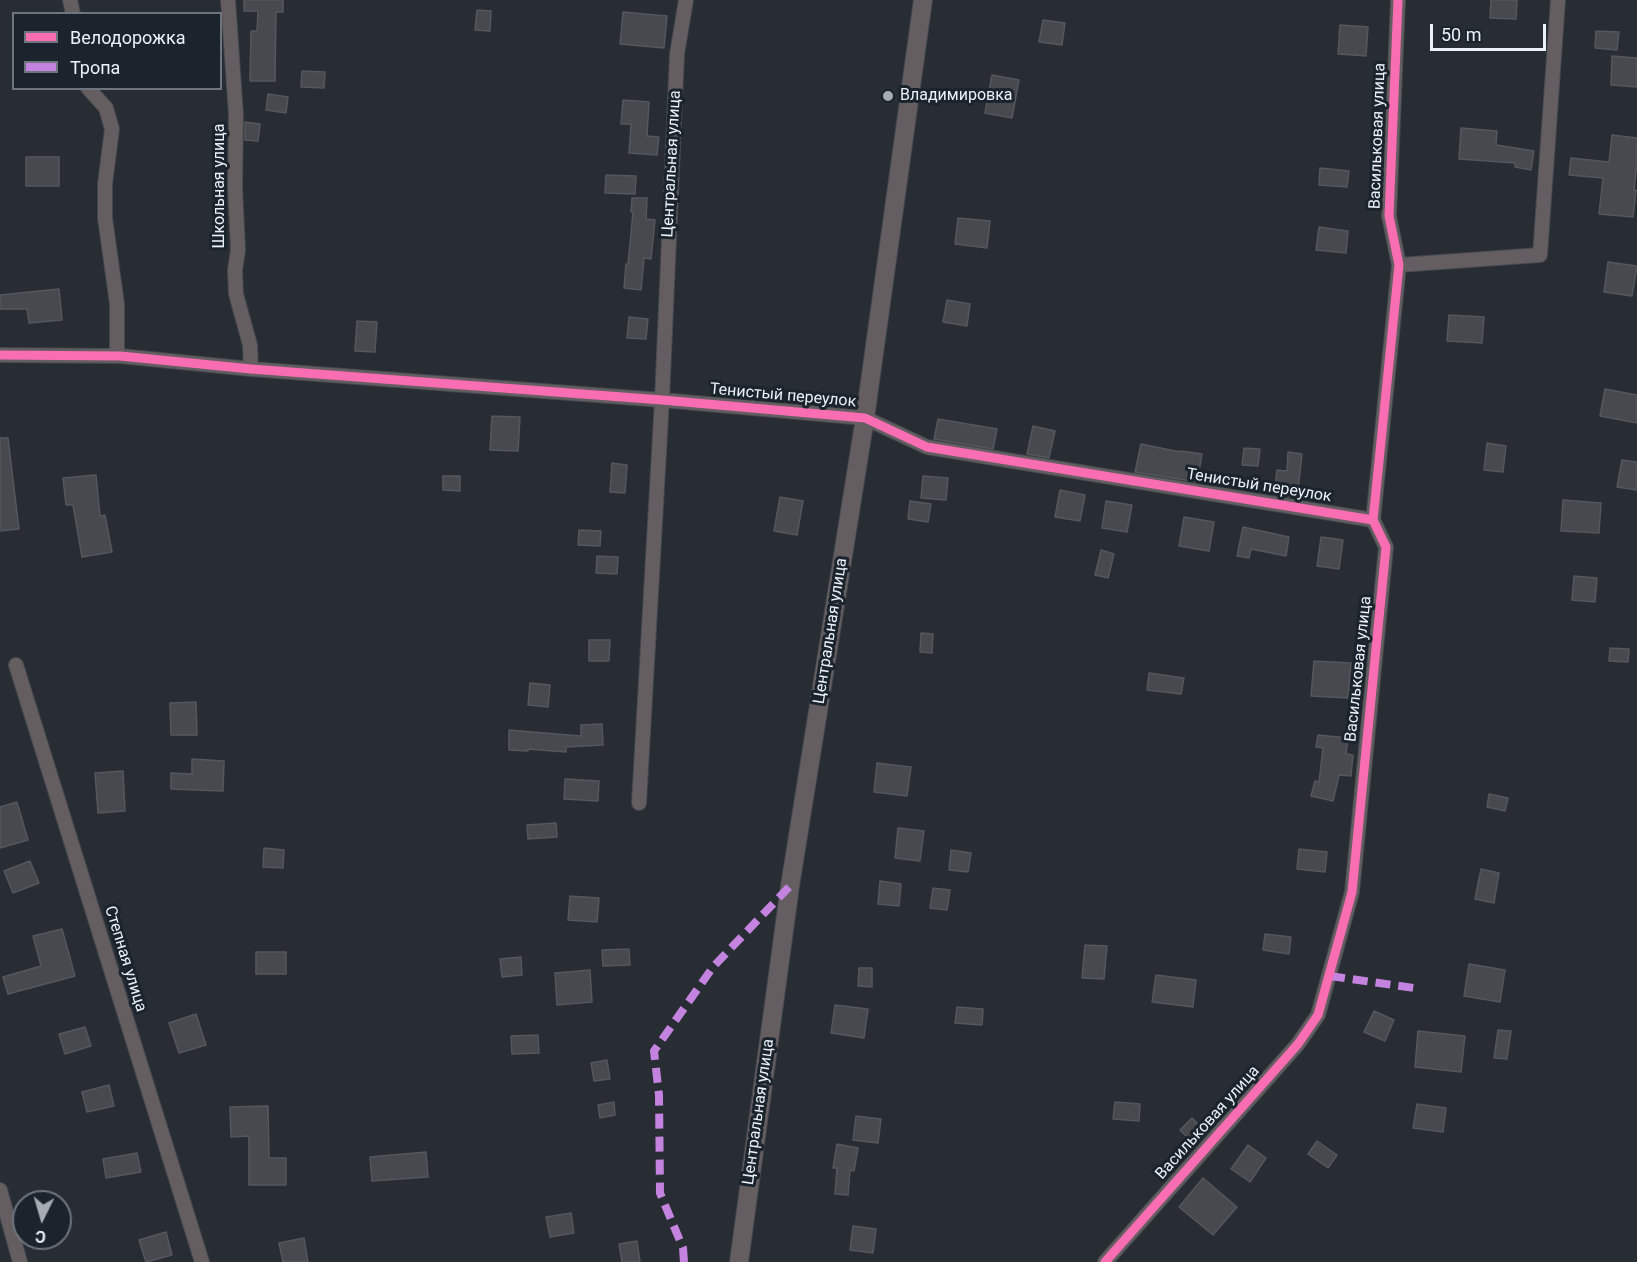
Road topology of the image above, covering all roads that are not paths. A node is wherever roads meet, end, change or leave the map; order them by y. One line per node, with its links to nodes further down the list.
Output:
1 (228, 0): 10 (street, Школьная улица)
2 (686, 0): 11 (street, Центральная улица)
3 (923, 0): 12 (street, Центральная улица)
4 (1398, 0): 7 (street, Васильковая улица)
5 (1558, 0): 7 (street)
6 (90, 90): 9 (street)
7 (1399, 265): 13 (street, Васильковая улица)
8 (0, 355): 9 (street, Тенистый переулок)
9 (117, 356): 10 (street, Тенистый переулок)
10 (252, 369): 11 (street, Тенистый переулок)
11 (662, 400): 12 (street, Тенистый переулок); 15 (street, Центральная улица)
12 (865, 418): 13 (street, Тенистый переулок); 19 (street, Центральная улица)
13 (1372, 520): 20 (street, Васильковая улица)
14 (16, 665): 18 (street, Степная улица)
15 (639, 803)
16 (0, 1190): 17 (street)
17 (20, 1262)
18 (202, 1262)
19 (739, 1262)
20 (1104, 1262)

